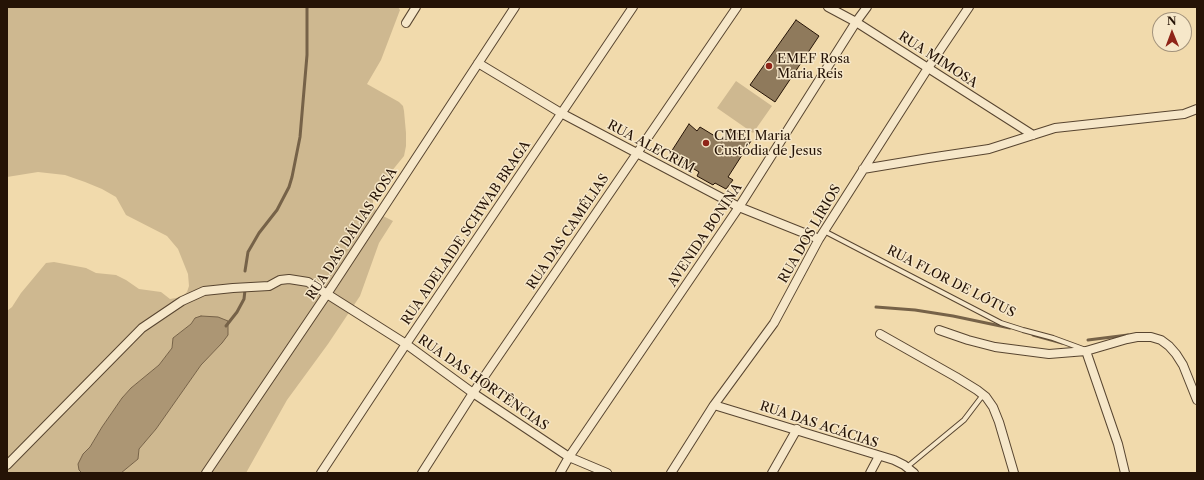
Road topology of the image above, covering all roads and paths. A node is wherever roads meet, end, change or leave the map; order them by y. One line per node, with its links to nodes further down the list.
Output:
1 (416, 7): 9 (street)
2 (515, 7): 10 (street, RUA DAS DÁLIAS ROSA)
3 (633, 7): 13 (street, RUA ADELAIDE SCHWAB BRAGA)
4 (737, 7): 15 (street, RUA DAS CAMÉLIAS)
5 (828, 7): 8 (street, RUA MIMOSA)
6 (866, 7): 8 (street, AVENIDA BONINA)
7 (969, 7): 11 (street, RUA DOS LÍRIOS)
8 (856, 22): 11 (street, RUA MIMOSA); 17 (street, AVENIDA BONINA)
9 (406, 23)
10 (478, 63): 13 (street, RUA ALECRIM); 20 (street, RUA DAS DÁLIAS ROSA)
11 (928, 68): 14 (street, RUA MIMOSA); 16 (street, RUA DOS LÍRIOS)
12 (1197, 109): 14 (street)
13 (561, 113): 15 (street, RUA ALECRIM); 23 (street, RUA ADELAIDE SCHWAB BRAGA)
14 (1033, 135): 16 (street)
15 (637, 152): 17 (street, RUA ALECRIM); 25 (street, RUA DAS CAMÉLIAS)
16 (863, 169): 18 (street, RUA DOS LÍRIOS)
17 (739, 207): 19 (street, RUA ALECRIM); 31 (street, AVENIDA BONINA)
18 (824, 231): 19 (street, RUA DOS LÍRIOS); 24 (lane, RUA FLOR DE LÓTUS)
19 (819, 239): 28 (street, RUA DOS LÍRIOS)
20 (328, 294): 23 (street, RUA DAS HORTÊNCIAS); 32 (street, RUA DAS HORTÊNCIAS); 34 (street, RUA DAS DÁLIAS ROSA)
21 (939, 330): 24 (street)
22 (880, 334): 26 (street)
23 (406, 344): 25 (street, RUA DAS HORTÊNCIAS); 35 (street, RUA ADELAIDE SCHWAB BRAGA)
24 (1086, 351): 27 (street); 44 (street)
25 (473, 393): 31 (street, RUA DAS HORTÊNCIAS); 36 (street, RUA DAS CAMÉLIAS)
26 (983, 395): 33 (lane); 43 (street)
27 (1197, 400)
28 (714, 405): 29 (street, RUA DAS ACÁCIAS); 39 (street, RUA DOS LÍRIOS)
29 (796, 429): 30 (street, RUA DAS ACÁCIAS); 40 (street)
30 (879, 456): 33 (street, RUA DAS ACÁCIAS); 41 (street)
31 (569, 457): 37 (street, AVENIDA BONINA); 38 (street, RUA DAS HORTÊNCIAS)
32 (7, 466)
33 (907, 467): 42 (street, RUA DAS ACÁCIAS)
34 (206, 473)
35 (321, 473)
36 (422, 473)
37 (560, 473)
38 (607, 473)
39 (671, 473)
40 (772, 473)
41 (870, 473)
42 (914, 473)
43 (1014, 473)
44 (1124, 473)

